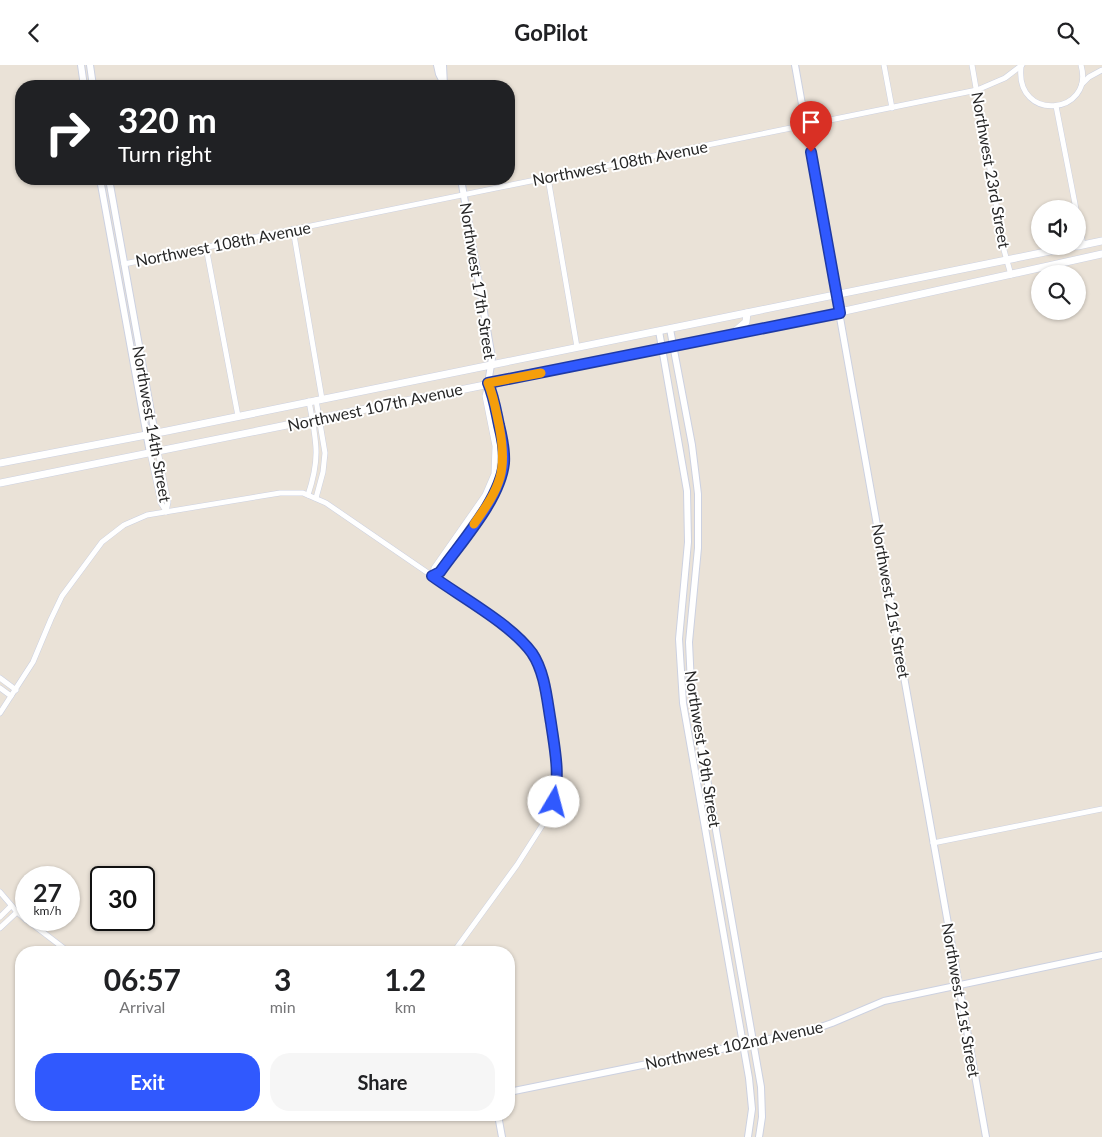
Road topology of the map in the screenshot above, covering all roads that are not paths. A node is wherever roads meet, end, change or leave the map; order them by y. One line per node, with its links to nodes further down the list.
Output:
1 (81, 65): 11 (street)
2 (90, 65): 12 (street)
3 (438, 65): 13 (street)
4 (443, 65): 14 (street)
5 (796, 65): 19 (street, Northwest 21st Street)
6 (884, 65): 18 (street)
7 (972, 65): 16 (street, Northwest 23rd Street)
8 (1081, 65): 15 (street)
9 (1021, 66): 16 (street, Northwest 108th Avenue); 17 (street)
10 (1102, 70): 15 (street)
11 (83, 80)
12 (92, 80)
13 (442, 80)
14 (444, 80)
15 (1082, 84): 17 (street)
16 (976, 90): 18 (street, Northwest 108th Avenue); 34 (street, Northwest 23rd Street)
17 (1056, 106): 27 (street)
18 (892, 108): 19 (street, Northwest 108th Avenue)
19 (806, 125): 20 (street, Northwest 108th Avenue); 38 (street, Northwest 21st Street)
20 (548, 178): 25 (street, Northwest 108th Avenue); 47 (street)
21 (101, 185): 36 (street, Northwest 14th Street)
22 (110, 185): 35 (street, Northwest 14th Street)
23 (462, 185): 26 (street, Northwest 17th Street)
24 (513, 185): 26 (street, Northwest 108th Avenue)
25 (515, 185)
26 (464, 195): 28 (street, Northwest 108th Avenue); 49 (street, Northwest 17th Street)
27 (1074, 200)
28 (293, 229): 31 (street, Northwest 108th Avenue); 51 (street)
29 (1102, 241): 30 (main road, Northwest 107th Avenue)
30 (1086, 244)
31 (206, 247): 35 (street, Northwest 108th Avenue); 52 (street)
32 (1102, 254): 37 (main road, Northwest 107th Avenue)
33 (1032, 255): 34 (main road, Northwest 107th Avenue)
34 (1007, 260): 37 (street, Northwest 23rd Street); 38 (main road, Northwest 107th Avenue)
35 (124, 263): 36 (street); 44 (street, Northwest 14th Street)
36 (115, 265): 45 (street, Northwest 14th Street)
37 (1011, 275): 40 (main road, Northwest 107th Avenue)
38 (836, 295): 39 (main road, Northwest 107th Avenue); 40 (street, Northwest 21st Street)
39 (747, 313): 41 (main road, Northwest 107th Avenue); 43 (main road)
40 (840, 313): 43 (main road, Northwest 107th Avenue); 70 (street, Northwest 21st Street)
41 (670, 329): 42 (main road, Northwest 107th Avenue); 46 (street, Northwest 19th Street)
42 (658, 331): 47 (main road, Northwest 107th Avenue); 48 (street, Northwest 19th Street)
43 (732, 335): 46 (main road, Northwest 107th Avenue)
44 (137, 339): 45 (street); 54 (street, Northwest 14th Street)
45 (128, 341): 55 (street, Northwest 14th Street)
46 (674, 346): 48 (main road, Northwest 107th Avenue); 82 (street, Northwest 19th Street)
47 (577, 347): 49 (main road, Northwest 107th Avenue)
48 (662, 349): 50 (main road, Northwest 107th Avenue); 83 (street, Northwest 19th Street)
49 (492, 365): 50 (street, Northwest 17th Street); 51 (main road, Northwest 107th Avenue)
50 (488, 383): 53 (main road, Northwest 107th Avenue); 63 (street)
51 (316, 400): 52 (main road, Northwest 107th Avenue); 53 (street)
52 (238, 416): 54 (main road, Northwest 107th Avenue)
53 (316, 419): 56 (main road, Northwest 107th Avenue); 60 (street); 61 (street)
54 (154, 433): 55 (main road, Northwest 107th Avenue); 56 (street, Northwest 14th Street)
55 (145, 435): 57 (street, Northwest 14th Street); 58 (main road, Northwest 107th Avenue)
56 (158, 451): 57 (main road, Northwest 107th Avenue); 62 (street, Northwest 14th Street)
57 (150, 453): 59 (main road, Northwest 107th Avenue); 62 (street, Northwest 14th Street)
58 (0, 463)
59 (0, 483)
60 (308, 495): 61 (street); 62 (street)
61 (316, 498): 63 (street)
62 (166, 512): 66 (street)
63 (432, 576): 79 (street)
64 (0, 678): 66 (street)
65 (0, 688): 67 (street)
66 (16, 690): 67 (street)
67 (11, 696): 68 (street)
68 (0, 713)
69 (1102, 809): 70 (street)
70 (933, 843): 81 (street, Northwest 21st Street)
71 (0, 892): 72 (street)
72 (11, 906): 73 (street); 75 (street)
73 (15, 910)
74 (15, 914): 76 (street)
75 (0, 917)
76 (0, 928)
77 (41, 931): 78 (street)
78 (61, 946)
79 (458, 946)
80 (1102, 955): 81 (street, Northwest 102nd Avenue)
81 (958, 984): 82 (street, Northwest 102nd Avenue); 89 (street, Northwest 21st Street)
82 (753, 1043): 83 (street, Northwest 102nd Avenue); 88 (street, Northwest 19th Street)
83 (743, 1045): 84 (street, Northwest 102nd Avenue); 87 (street, Northwest 19th Street)
84 (515, 1091)
85 (499, 1121): 86 (street)
86 (502, 1137)
87 (748, 1137)
88 (759, 1137)
89 (986, 1137)

